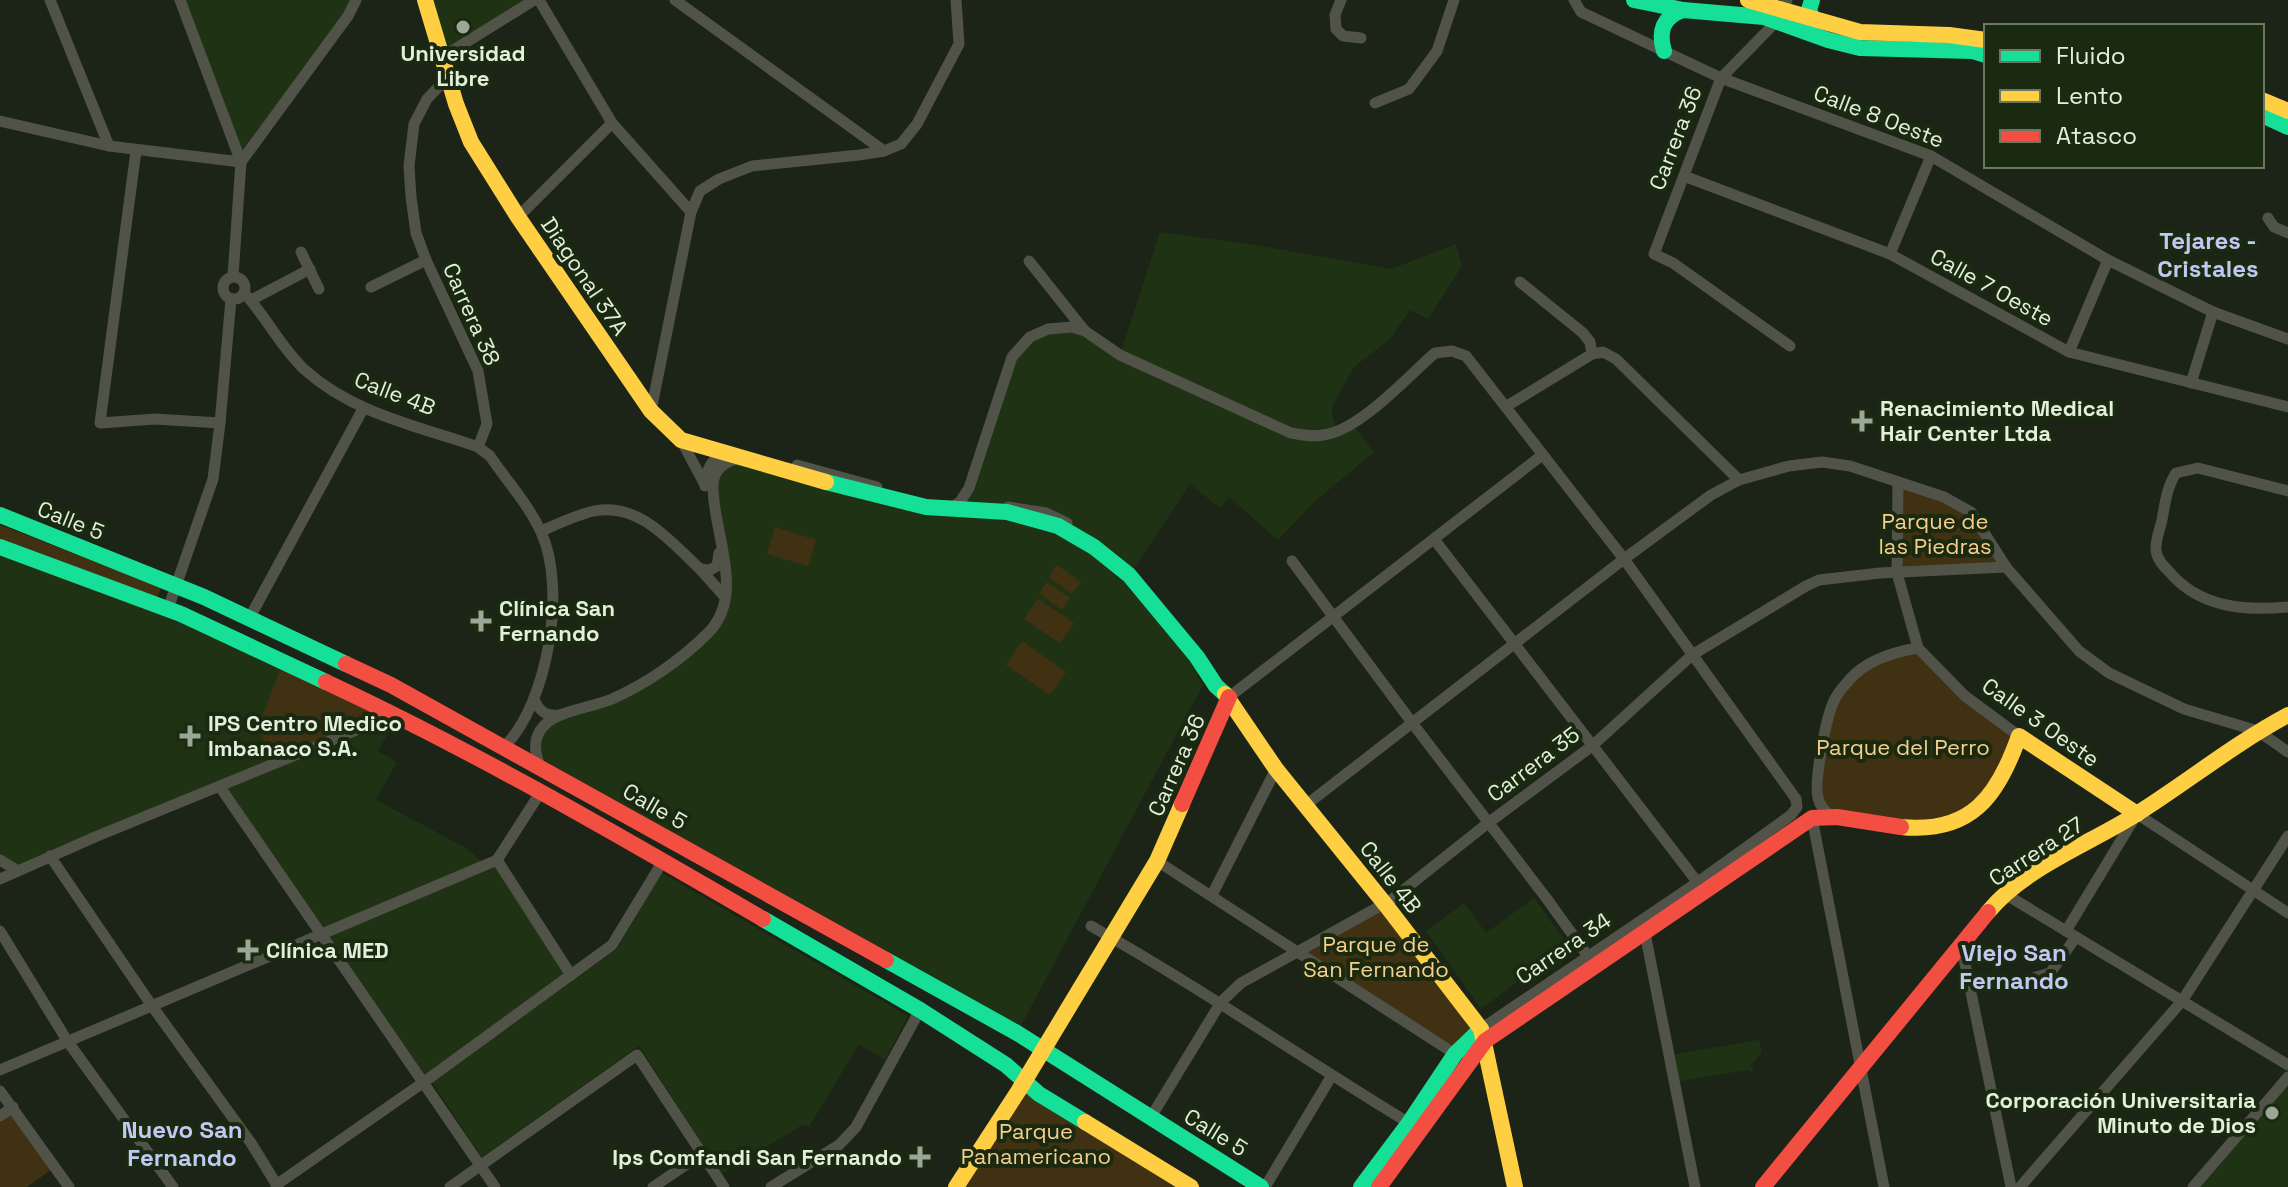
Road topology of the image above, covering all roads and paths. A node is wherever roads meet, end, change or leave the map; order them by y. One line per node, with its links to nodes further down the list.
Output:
1 (50, 0): 31 (street)
2 (180, 0): 35 (street)
3 (356, 0): 35 (street)
4 (425, 0): 21 (street, Diagonal 37A)
5 (536, 0): 21 (street); 29 (street)
6 (675, 0): 33 (street)
7 (956, 0): 33 (street)
8 (1341, 0): 17 (street)
9 (1454, 0): 25 (street)
10 (1574, 0): 19 (street, Calle 8 Oeste)
11 (1634, 0): 15 (street)
12 (1748, 0): 14 (street)
13 (1812, 0): 16 (street)
14 (1781, 7): 15 (street); 16 (street); 20 (street); 23 (street, Carrera 36)
15 (1683, 10): 19 (street)
16 (1813, 20): 18 (street)
17 (1361, 38)
18 (1984, 40)
19 (1664, 51): 23 (street, Calle 8 Oeste)
20 (1984, 54)
21 (444, 56): 22 (street, Diagonal 37A)
22 (449, 76): 38 (street, Diagonal 37A); 43 (street, Carrera 38)
23 (1721, 78): 34 (street, Calle 8 Oeste); 36 (street, Carrera 36)
24 (2264, 101): 26 (street)
25 (1375, 103)
26 (2288, 111)
27 (2264, 116): 30 (street)
28 (0, 121): 31 (street)
29 (612, 123): 37 (street); 38 (street)
30 (2288, 127)
31 (109, 146): 32 (street)
32 (136, 151): 35 (street); 64 (street)
33 (884, 151): 37 (street)
34 (1931, 156): 42 (street); 44 (street, Calle 8 Oeste)
35 (241, 162): 47 (street)
36 (1684, 176): 42 (street, Calle 7 Oeste); 56 (street, Carrera 36)
37 (691, 212): 63 (street)
38 (518, 217): 63 (street, Diagonal 37A)
39 (2268, 218): 40 (street)
40 (2288, 233)
41 (301, 252): 46 (street)
42 (1890, 254): 57 (street, Calle 7 Oeste)
43 (426, 260): 49 (street); 66 (street, Carrera 38)
44 (2108, 260): 53 (street, Calle 8 Oeste); 57 (street)
45 (1029, 261): 54 (street)
46 (310, 269): 50 (street); 51 (street)
47 (233, 276): 51 (street); 52 (street)
48 (1520, 282): 58 (street)
49 (371, 287)
50 (319, 289)
51 (247, 296): 52 (street); 62 (street, Calle 4B)
52 (231, 299): 64 (street)
53 (2213, 312): 55 (street, Calle 8 Oeste); 59 (street)
54 (1085, 331): 60 (street); 73 (street)
55 (2288, 339)
56 (1790, 346)
57 (2069, 352): 59 (street, Calle 7 Oeste)
58 (1598, 353): 60 (street); 70 (street)
59 (2191, 383): 61 (street, Calle 7 Oeste)
60 (1507, 406): 68 (street)
61 (2288, 407)
62 (363, 409): 66 (street, Calle 4B); 90 (street)
63 (651, 411): 65 (street, Diagonal 37A)
64 (220, 423): 86 (street)
65 (681, 440): 67 (street, Calle 4B); 72 (street, Diagonal 37A)
66 (478, 447): 78 (street)
67 (725, 452): 69 (street, Calle 4B); 72 (street); 75 (street, Calle 4B)
68 (1541, 456): 79 (street, Carrera 36); 81 (street)
69 (751, 460): 72 (street); 75 (street, Calle 4B)
70 (1739, 480): 71 (street); 81 (street)
71 (1898, 483): 83 (street); 85 (street, Calle 3 Oeste)
72 (709, 485): 84 (street, Diagonal 37A); 87 (street)
73 (969, 488): 75 (street); 76 (street)
74 (2288, 491): 88 (street)
75 (953, 508): 76 (street, Calle 4B)
76 (975, 509): 95 (street, Calle 4B)
77 (0, 515): 86 (street, Calle 5)
78 (541, 531): 84 (street); 96 (street)
79 (1434, 539): 91 (street, Carrera 36); 92 (street)
80 (0, 547): 89 (street, Calle 5)
81 (1624, 559): 92 (street); 94 (street)
82 (1292, 561): 91 (street)
83 (2006, 567): 85 (street, Carrera 35); 101 (street)
84 (700, 569): 87 (street)
85 (1897, 573): 93 (street, Calle 3 Oeste); 94 (street, Carrera 35)
86 (177, 586): 89 (street); 90 (street, Calle 5)
87 (726, 597): 98 (street)
88 (2288, 607)
89 (168, 609): 97 (street, Calle 5)
90 (250, 617): 103 (street, Calle 5)
91 (1333, 618): 95 (street, Carrera 36); 100 (street)
92 (1516, 645): 100 (street); 104 (street)
93 (1918, 648): 102 (street, Calle 3 Oeste); 109 (street)
94 (1692, 655): 104 (street, Carrera 35); 111 (street)
95 (1229, 697): 107 (street, Calle 4B); 122 (street, Carrera 36)
96 (534, 699): 98 (street); 103 (street)
97 (390, 712): 108 (street); 110 (street, Calle 5)
98 (559, 715): 106 (street)
99 (2288, 715): 101 (street, Carrera 27)
100 (1413, 724): 112 (street); 116 (street)
101 (2258, 731): 105 (street); 113 (street, Carrera 27)
102 (2019, 736): 113 (street, Calle 3 Oeste); 115 (street)
103 (505, 746): 106 (street, Calle 5)
104 (1592, 746): 116 (street, Carrera 35); 125 (street)
105 (2288, 752)
106 (540, 766): 148 (street, Calle 5)
107 (1276, 769): 112 (street, Calle 4B); 128 (street)
108 (220, 787): 118 (street); 134 (street)
109 (1817, 790): 111 (street, Carrera 34); 115 (street)
110 (540, 793): 120 (street); 121 (street, Calle 5)
111 (1796, 799): 125 (street, Carrera 34)
112 (1306, 805): 129 (street, Calle 4B)
113 (2137, 814): 126 (street, Calle 3 Oeste); 127 (street, Carrera 27); 135 (street)
114 (1812, 818): 115 (street); 125 (street, Carrera 34); 151 (street)
115 (1834, 818)
116 (1488, 823): 129 (street, Carrera 35); 139 (street)
117 (2288, 836): 126 (street)
118 (50, 856): 123 (street); 144 (street)
119 (0, 860): 123 (street)
120 (497, 860): 134 (street); 140 (street)
121 (663, 861): 140 (street); 145 (street, Calle 5)
122 (1157, 861): 128 (street); 136 (street, Carrera 36)
123 (18, 871): 124 (street)
124 (0, 879)
125 (1701, 887): 133 (street, Carrera 34); 139 (street, Carrera 34)
126 (2252, 892): 130 (street, Calle 3 Oeste); 142 (street)
127 (2005, 894): 135 (street); 137 (street, Carrera 27)
128 (1212, 895): 138 (street)
129 (1385, 904): 138 (street, Carrera 35); 146 (street, Calle 4B)
130 (2288, 913)
131 (1091, 926): 136 (street)
132 (0, 931): 147 (street)
133 (1645, 933): 139 (street, Carrera 34); 178 (street)
134 (320, 934): 144 (street); 156 (street)
135 (2071, 934): 141 (street); 142 (street)
136 (1110, 937): 143 (street); 148 (street, Carrera 36)
137 (1961, 944): 151 (street, Carrera 27); 181 (street)
138 (1299, 953): 143 (street, Carrera 35); 149 (street)
139 (1592, 962): 146 (street, Carrera 34)
140 (571, 975): 156 (street)
141 (2036, 977)
142 (2182, 1001): 150 (street); 182 (street)
143 (1221, 1002): 153 (street); 160 (street, Carrera 35)
144 (152, 1006): 147 (street); 164 (street)
145 (920, 1010): 155 (street, Calle 5); 171 (street)
146 (1483, 1035): 149 (street, Carrera 34); 161 (street, Carrera 34); 177 (street, Calle 4B)
147 (68, 1042): 152 (street); 166 (street)
148 (1043, 1050): 155 (street, Carrera 36); 160 (street, Calle 5)
149 (1455, 1054): 161 (street, Carrera 34)
150 (2288, 1065)
151 (1860, 1068): 179 (street, Carrera 27); 180 (street)
152 (0, 1070)
153 (1331, 1077): 161 (street); 174 (street)
154 (2288, 1077): 183 (street)
155 (1025, 1081): 172 (street, Carrera 36); 173 (street, Calle 5)
156 (424, 1082): 163 (street); 164 (street)
157 (0, 1091): 158 (street)
158 (13, 1107): 159 (street); 165 (street)
159 (0, 1116)
160 (1151, 1117): 174 (street, Calle 5)
161 (1415, 1127): 175 (street, Carrera 34); 176 (street, Carrera 34)
162 (702, 1154): 163 (street); 169 (street); 170 (street)
163 (480, 1165): 167 (street); 168 (street)
164 (277, 1186)
165 (69, 1187)
166 (173, 1187)
167 (450, 1187)
168 (495, 1187)
169 (653, 1187)
170 (724, 1187)
171 (771, 1187)
172 (956, 1187)
173 (1191, 1187)
174 (1263, 1187)
175 (1361, 1187)
176 (1379, 1187)
177 (1515, 1187)
178 (1695, 1187)
179 (1763, 1187)
180 (1884, 1187)
181 (2011, 1187)
182 (2020, 1187)
183 (2193, 1187)

